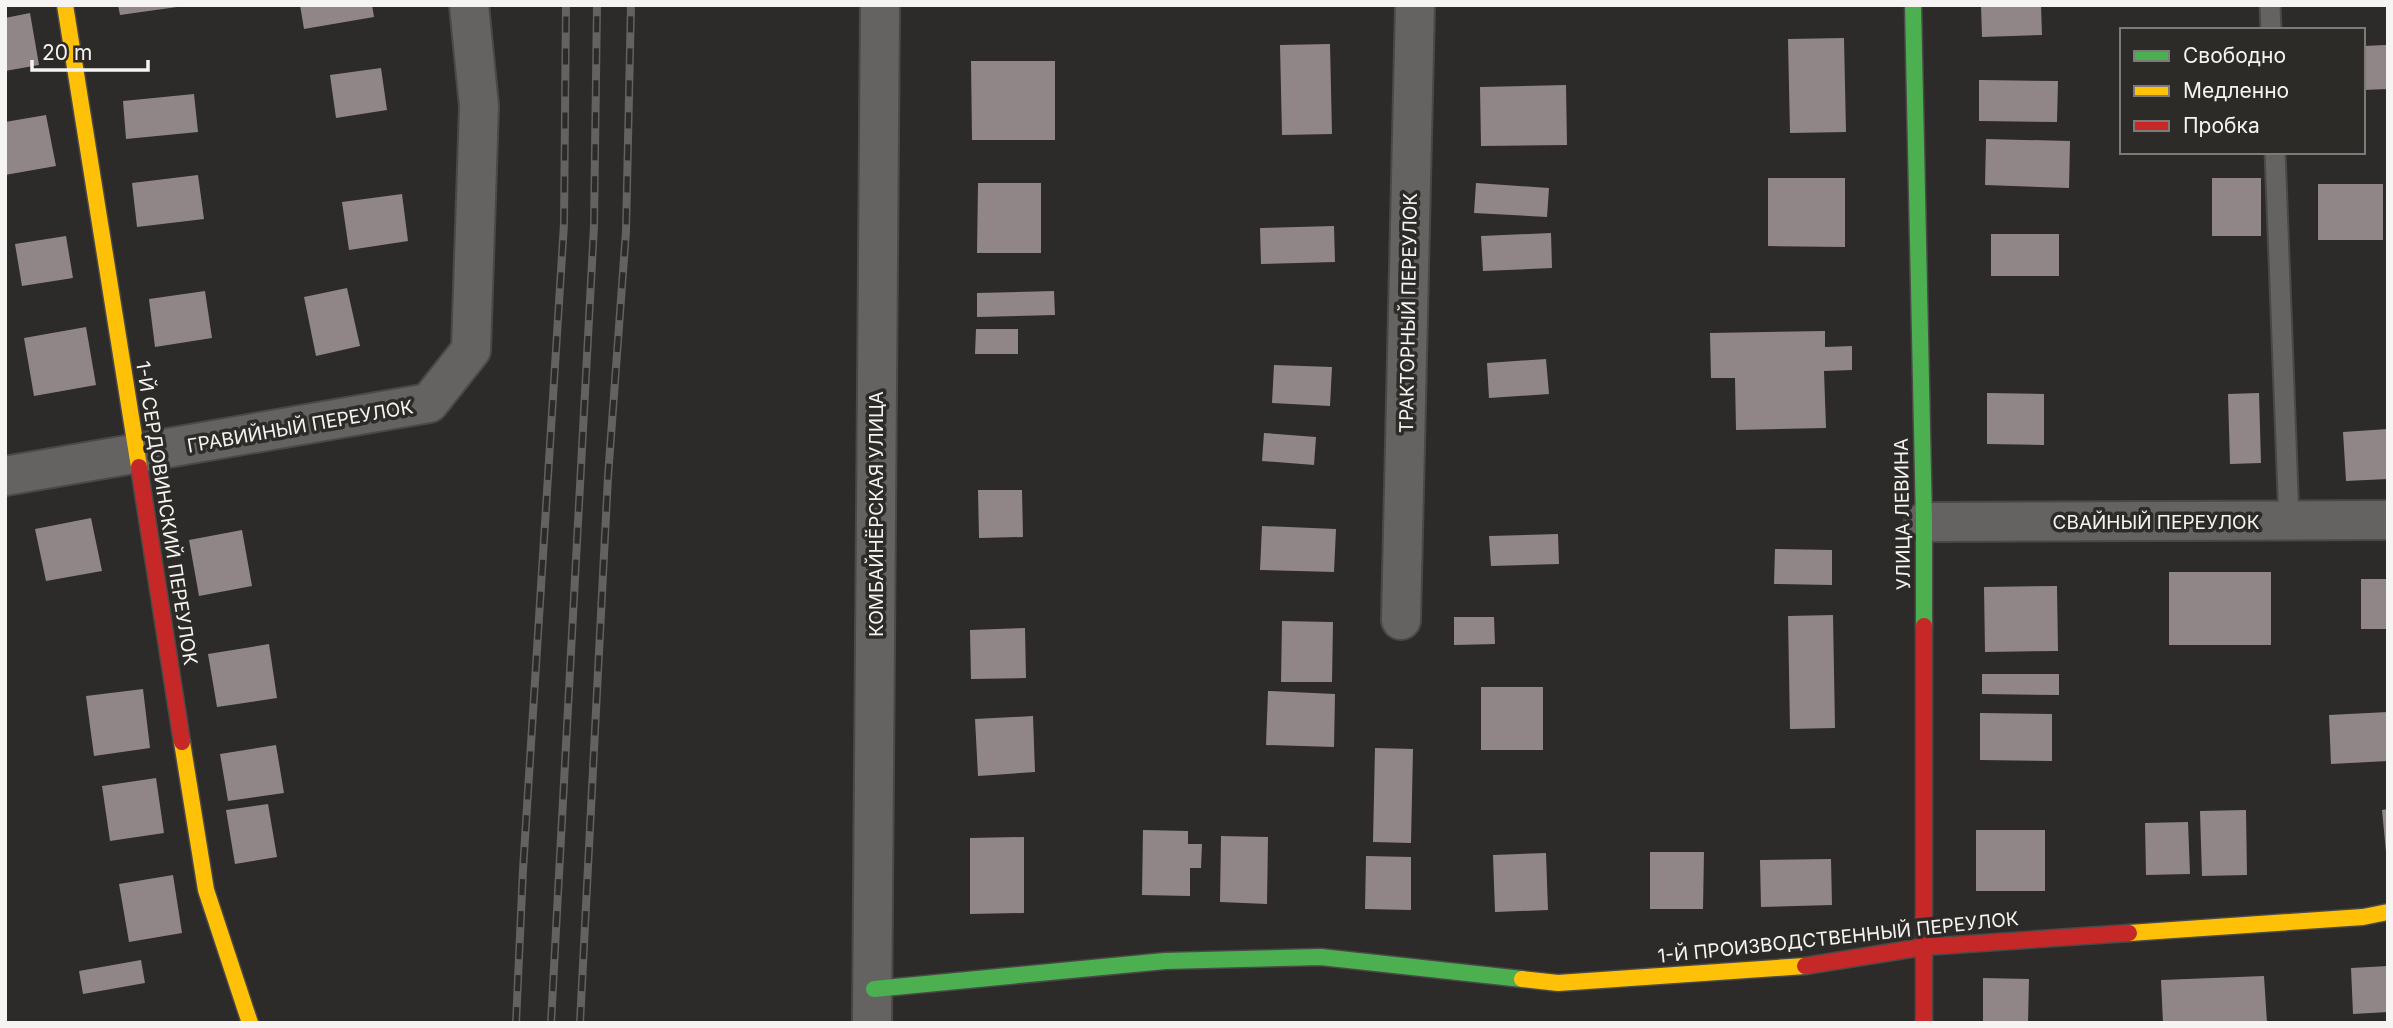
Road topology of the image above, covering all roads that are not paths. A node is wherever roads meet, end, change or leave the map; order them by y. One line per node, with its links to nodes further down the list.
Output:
1 (65, 5): 9 (street, 1-Й СЕРДОВИНСКИЙ ПЕРЕУЛОК)
2 (469, 5): 9 (street, ГРАВИЙНЫЙ ПЕРЕУЛОК)
3 (880, 5): 17 (street, КОМБАЙНЁРСКАЯ УЛИЦА)
4 (1415, 5): 14 (street, ТРАКТОРНЫЙ ПЕРЕУЛОК)
5 (1913, 5): 13 (street, УЛИЦА ЛЕВИНА)
6 (2270, 5): 7 (lane)
7 (2271, 28)
8 (2276, 154): 12 (lane)
9 (136, 454): 10 (street, ГРАВИЙНЫЙ ПЕРЕУЛОК); 18 (street, 1-Й СЕРДОВИНСКИЙ ПЕРЕУЛОК)
10 (5, 476)
11 (2388, 520): 12 (street, СВАЙНЫЙ ПЕРЕУЛОК)
12 (2289, 521): 13 (street, СВАЙНЫЙ ПЕРЕУЛОК)
13 (1924, 522): 16 (street, УЛИЦА ЛЕВИНА)
14 (1401, 620)
15 (2388, 912): 16 (street, 1-Й ПРОИЗВОДСТВЕННЫЙ ПЕРЕУЛОК)
16 (1923, 947): 17 (street, 1-Й ПРОИЗВОДСТВЕННЫЙ ПЕРЕУЛОК); 19 (street, УЛИЦА ЛЕВИНА)
17 (873, 1006)
18 (250, 1023)
19 (1924, 1023)

